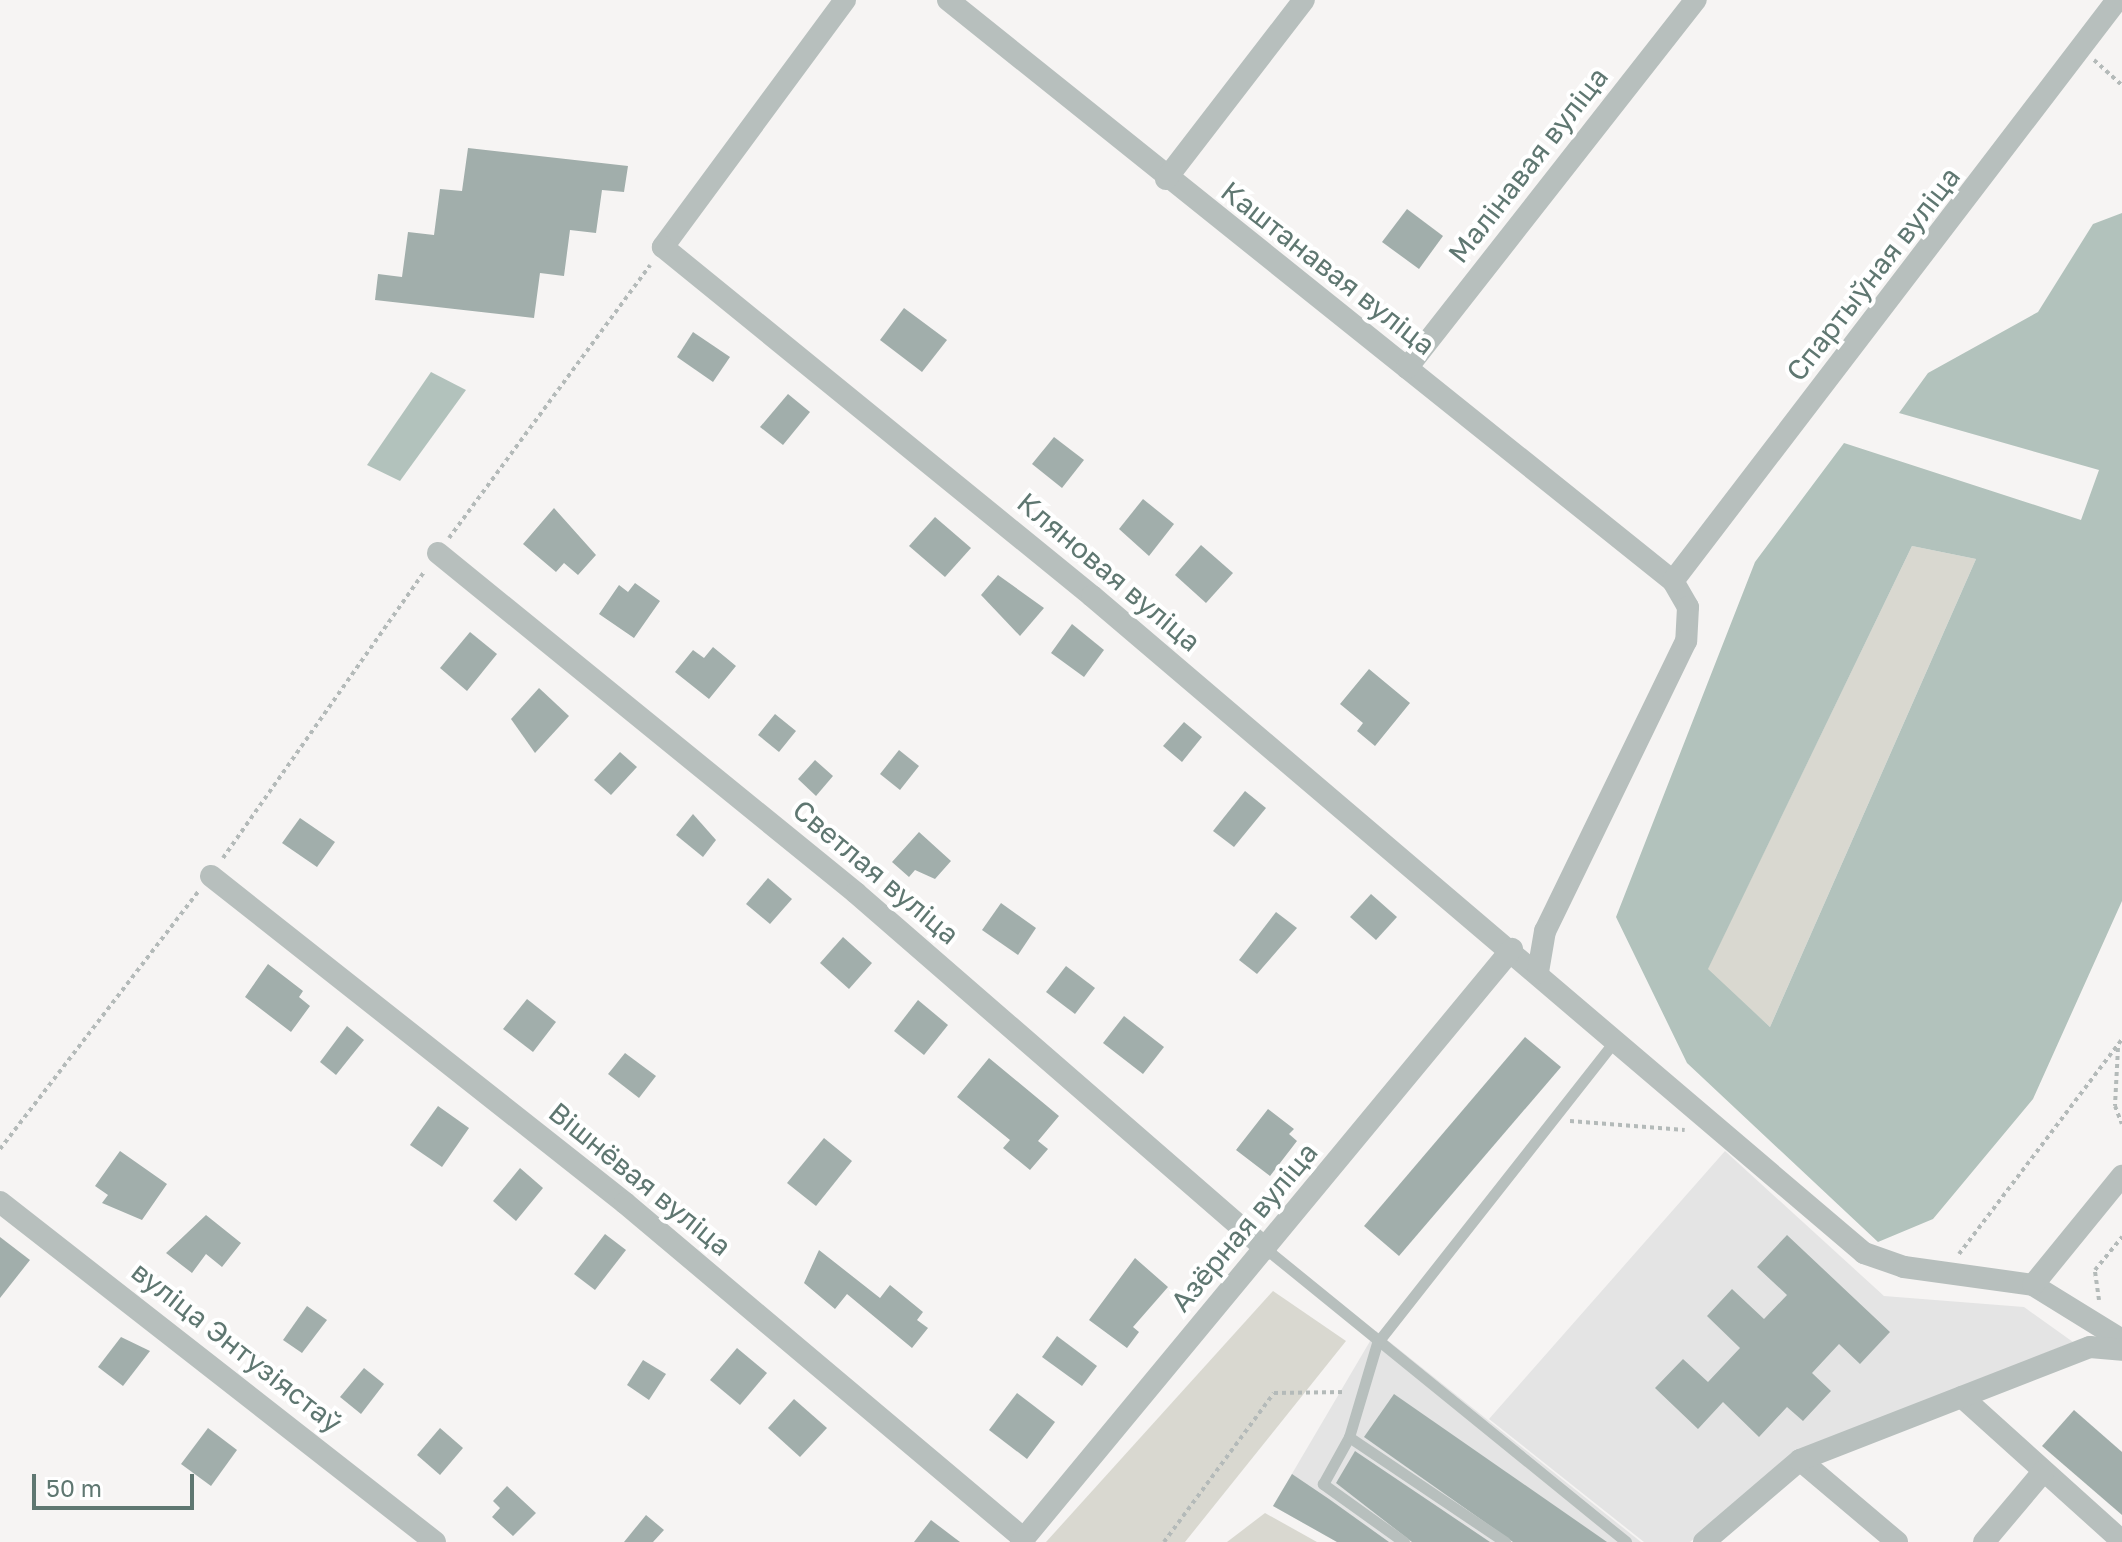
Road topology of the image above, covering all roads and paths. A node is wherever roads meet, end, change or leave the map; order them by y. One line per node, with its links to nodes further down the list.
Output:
1 (845, 0): 9 (street)
2 (948, 0): 8 (street, Каштанавая вуліца)
3 (1304, 0): 8 (street)
4 (1696, 0): 10 (street, Малінавая вуліца)
5 (2117, 0): 6 (street, Спартыўная вуліца)
6 (2084, 51): 7 (path); 12 (street, Спартыўная вуліца)
7 (2122, 85)
8 (1166, 179): 10 (street, Каштанавая вуліца)
9 (663, 247): 11 (path); 14 (street, Кляновая вуліца)
10 (1407, 368): 12 (street, Каштанавая вуліца)
11 (438, 553): 13 (path); 24 (street, Светлая вуліца)
12 (1673, 581): 15 (street)
13 (211, 876): 20 (path); 36 (street, Вішнёвая вуліца)
14 (1512, 949): 15 (street, Кляновая вуліца); 24 (street, Азёрная вуліца)
15 (1538, 972): 17 (street, Кляновая вуліца)
16 (2122, 1039): 18 (path)
17 (1615, 1041): 25 (street, Кляновая вуліца); 29 (lane)
18 (2118, 1047): 19 (path); 25 (path)
19 (2122, 1124)
20 (0, 1149)
21 (2122, 1176): 26 (street)
22 (0, 1202): 38 (street, вуліца Энтузіястаў)
23 (2122, 1237): 27 (path)
24 (1266, 1249): 29 (lane); 36 (street, Азёрная вуліца)
25 (1946, 1272): 26 (street, Кляновая вуліца)
26 (2033, 1285): 28 (street)
27 (2097, 1298)
28 (2122, 1340)
29 (1377, 1343): 31 (lane); 42 (lane)
30 (2122, 1350): 32 (street)
31 (1363, 1391): 33 (lane); 39 (path)
32 (1962, 1397): 34 (street); 35 (street)
33 (1349, 1437): 40 (lane); 41 (lane)
34 (1800, 1460): 43 (street); 44 (street)
35 (2043, 1472): 37 (street); 45 (street)
36 (1022, 1540)
37 (2122, 1541)
38 (435, 1542)
39 (1164, 1542)
40 (1404, 1542)
41 (1505, 1542)
42 (1626, 1542)
43 (1704, 1542)
44 (1897, 1542)
45 (1984, 1542)

